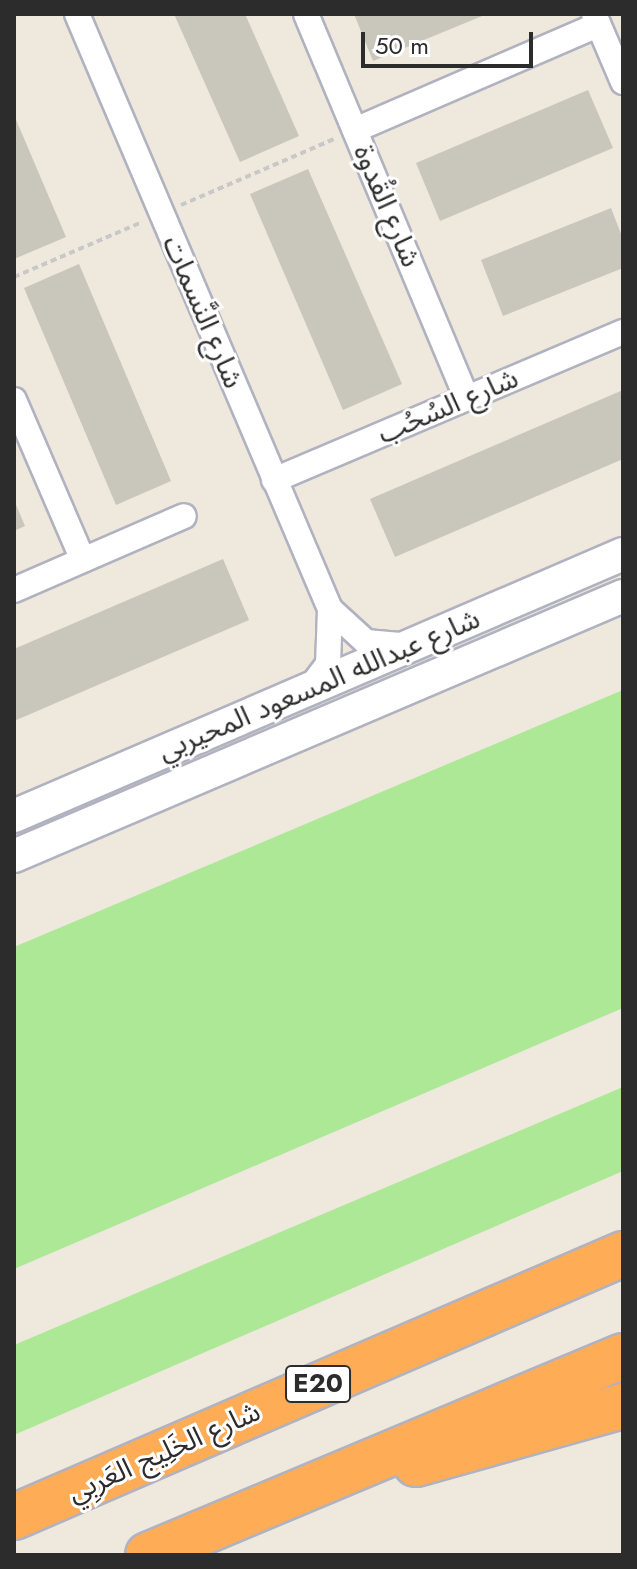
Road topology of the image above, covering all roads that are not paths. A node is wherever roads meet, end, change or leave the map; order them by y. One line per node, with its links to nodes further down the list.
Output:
1 (77, 14): 9 (street, شارع النَّسمات)
2 (306, 14): 5 (street, شارع القُدوة)
3 (596, 20): 4 (street); 5 (street)
4 (623, 82)
5 (355, 130): 7 (street, شارع القُدوة)
6 (623, 332): 7 (street, شارع السُحُب)
7 (467, 398): 9 (street, شارع السُحُب)
8 (14, 400): 12 (street)
9 (274, 480): 15 (street, شارع النَّسمات)
10 (184, 516): 12 (street)
11 (623, 554): 16 (street, شارع عبدالله المسعود المحيربي)
12 (83, 560): 13 (street)
13 (14, 590)
14 (623, 596): 19 (street, شارع عبدالله المسعود المحيربي)
15 (330, 609): 16 (street, شارع النَّسمات); 17 (street, شارع النَّسمات)
16 (410, 645): 17 (street, شارع عبدالله المسعود المحيربي)
17 (305, 692): 18 (street, شارع عبدالله المسعود المحيربي)
18 (14, 816)
19 (14, 856)
20 (623, 1254): 23 (highway, شارع الخَلِيج العَربِي / E20)
21 (623, 1356): 24 (highway)
22 (623, 1406): 24 (highway)
23 (131, 1467): 25 (highway); 26 (highway, شارع الخَلِيج العَربِي / E20)
24 (350, 1471): 27 (highway)
25 (14, 1485)
26 (14, 1517)
27 (148, 1555)

